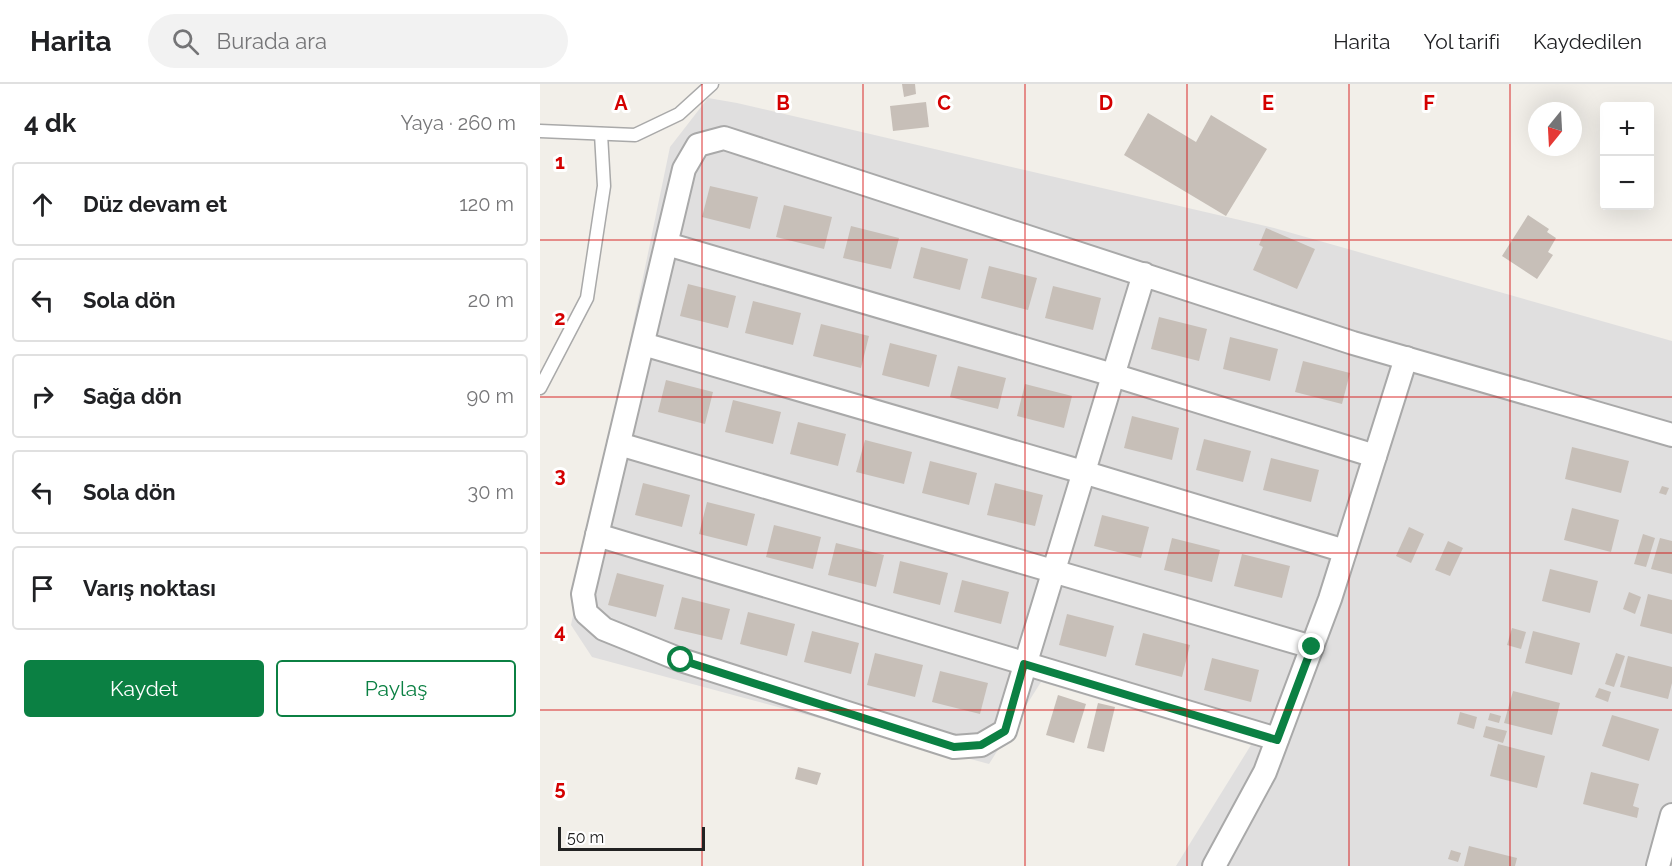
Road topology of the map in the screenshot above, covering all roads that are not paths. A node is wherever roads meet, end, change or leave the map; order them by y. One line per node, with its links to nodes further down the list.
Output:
1 (712, 84): 3 (lane)
2 (540, 131): 3 (lane)
3 (602, 134): 9 (lane)
4 (667, 244): 5 (street); 6 (street); 8 (street)
5 (1144, 274): 7 (street); 8 (street)
6 (643, 344): 11 (street); 13 (street)
7 (1406, 358): 10 (street); 12 (street)
8 (1113, 375): 12 (street); 13 (street)
9 (540, 388)
10 (1672, 435)
11 (619, 444): 14 (street); 16 (street)
12 (1375, 456): 15 (street)
13 (1083, 472): 15 (street); 16 (street)
14 (597, 535): 18 (street); 18 (street)
15 (1345, 551): 17 (street)
16 (1053, 570): 17 (street); 18 (street)
17 (1312, 647): 19 (street)
18 (1024, 664): 19 (street)
19 (1277, 740): 21 (street)
20 (1672, 815): 22 (street)
21 (1214, 866)
22 (1658, 866)

